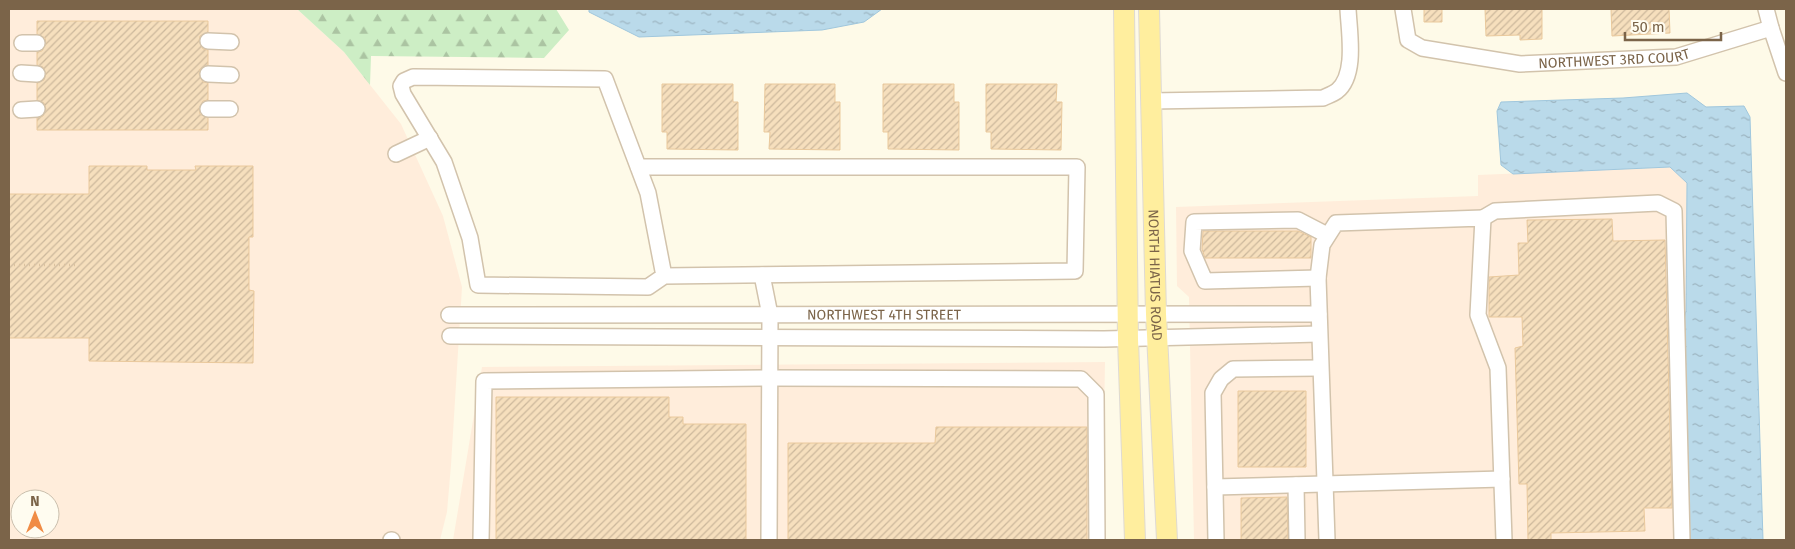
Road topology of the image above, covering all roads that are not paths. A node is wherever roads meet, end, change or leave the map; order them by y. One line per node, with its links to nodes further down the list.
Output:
1 (1124, 9): 27 (main road, NORTH HIATUS ROAD)
2 (1149, 9): 14 (main road, NORTH HIATUS ROAD)
3 (1348, 9): 14 (street)
4 (1403, 9): 6 (street, NORTHWEST 3RD COURT)
5 (1766, 9): 6 (street)
6 (1771, 28): 10 (street)
7 (208, 41): 8 (street)
8 (231, 42)
9 (21, 73): 11 (street)
10 (1786, 73)
11 (37, 74)
12 (208, 74): 13 (street)
13 (230, 75)
14 (1151, 101): 28 (main road, NORTH HIATUS ROAD)
15 (37, 109): 18 (street)
16 (208, 109): 17 (street)
17 (230, 109)
18 (21, 110)
19 (430, 138): 20 (street); 21 (street); 25 (street)
20 (396, 154)
21 (638, 167): 24 (street); 25 (street)
22 (1483, 218): 23 (street); 39 (street); 52 (street)
23 (1327, 236): 26 (street); 26 (street)
24 (762, 275): 25 (street); 31 (street)
25 (664, 276)
26 (1318, 278): 29 (street)
27 (1128, 314): 28 (street, NORTHWEST 4TH STREET); 31 (street, NORTHWEST 4TH STREET); 36 (main road, NORTH HIATUS ROAD)
28 (1156, 314): 29 (street, NORTHWEST 4TH STREET); 35 (main road, NORTH HIATUS ROAD)
29 (1318, 314): 32 (street)
30 (448, 315): 31 (street, NORTHWEST 4TH STREET)
31 (770, 315): 34 (street)
32 (1319, 334): 35 (street, NORTHWEST 4TH STREET); 37 (street)
33 (450, 336): 34 (street, NORTHWEST 4TH STREET)
34 (769, 337): 36 (street, NORTHWEST 4TH STREET); 38 (street)
35 (1157, 338): 36 (street, NORTHWEST 4TH STREET); 47 (main road, NORTH HIATUS ROAD)
36 (1128, 339): 46 (main road, NORTH HIATUS ROAD)
37 (1320, 368): 40 (street); 42 (street)
38 (769, 378): 43 (street); 44 (street); 45 (street)
39 (1502, 479): 40 (street); 51 (street)
40 (1324, 484): 41 (street); 50 (street)
41 (1296, 485): 42 (street); 49 (street)
42 (1215, 487): 48 (street)
43 (481, 540)
44 (769, 540)
45 (1097, 540)
46 (1135, 540)
47 (1167, 540)
48 (1216, 540)
49 (1297, 540)
50 (1327, 540)
51 (1504, 540)
52 (1682, 540)

